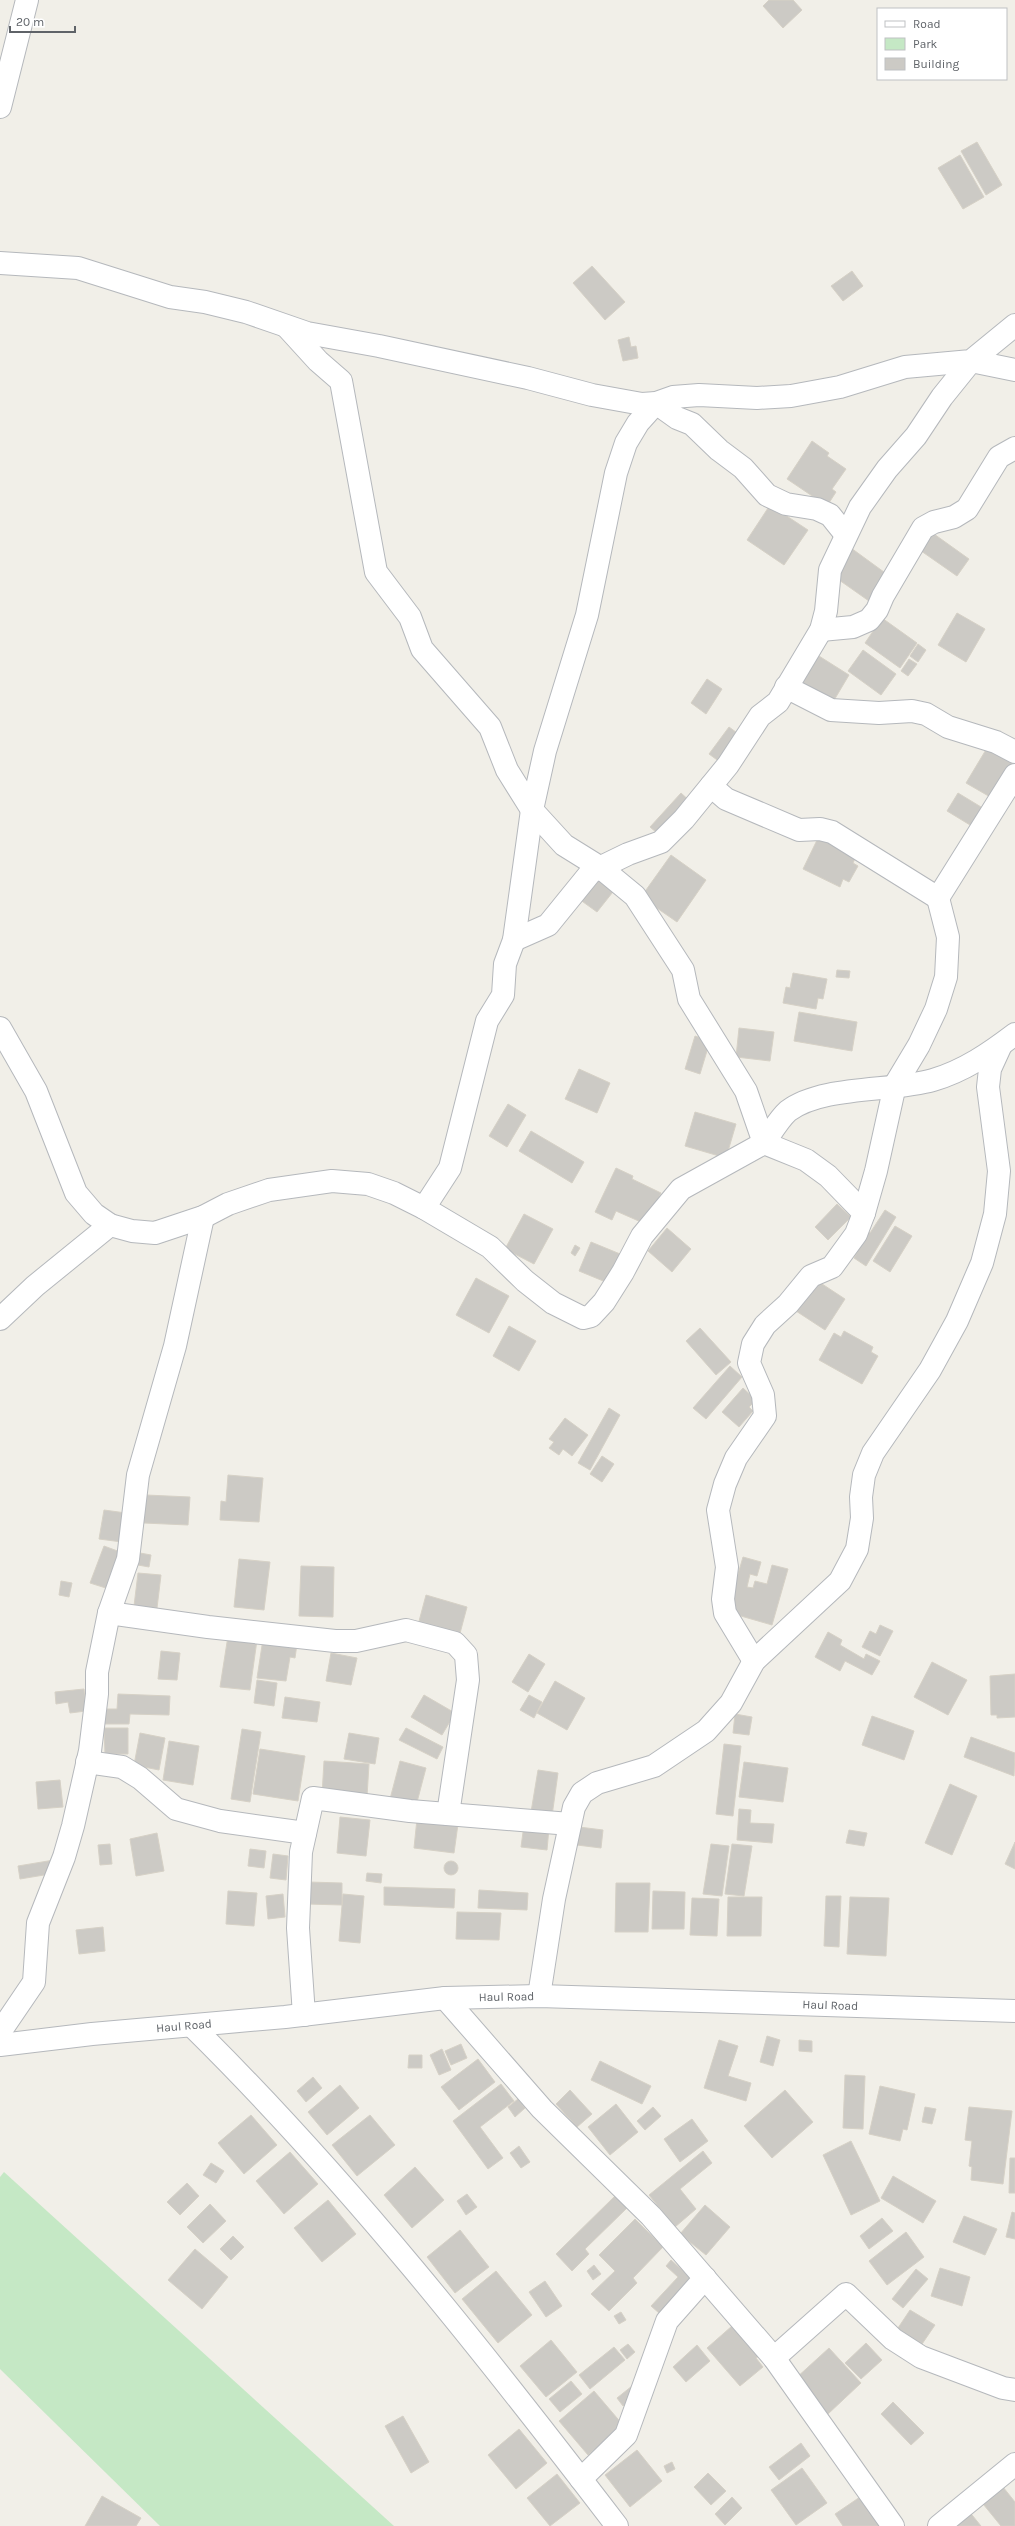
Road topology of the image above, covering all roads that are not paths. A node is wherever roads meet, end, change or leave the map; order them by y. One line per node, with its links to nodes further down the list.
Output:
1 (27, 0): 2 (street)
2 (0, 107)
3 (0, 263): 5 (street)
4 (1015, 325): 6 (street)
5 (287, 327): 8 (street); 16 (street)
6 (971, 361): 7 (street); 8 (street); 10 (street)
7 (1015, 370)
8 (656, 403): 10 (street); 16 (street)
9 (1015, 448): 11 (street)
10 (846, 535): 11 (street)
11 (821, 630): 12 (street)
12 (786, 687): 13 (street); 15 (street)
13 (1015, 752)
14 (1015, 775): 18 (street)
15 (711, 786): 17 (street); 18 (street)
16 (532, 810): 17 (street); 19 (street)
17 (601, 868): 19 (street); 23 (street)
18 (938, 898): 22 (street)
19 (514, 940): 24 (street)
20 (0, 1028): 27 (street)
21 (1008, 1040): 22 (street); 30 (street)
22 (895, 1085): 23 (street); 25 (street)
23 (764, 1143): 24 (street); 25 (street)
24 (424, 1208): 26 (street)
25 (864, 1213): 30 (street)
26 (204, 1217): 27 (street); 29 (street)
27 (110, 1225): 28 (street)
28 (0, 1319)
29 (109, 1614): 31 (street); 32 (street)
30 (754, 1661): 33 (street)
31 (87, 1762): 34 (street); 40 (street)
32 (448, 1814): 33 (street); 34 (street)
33 (570, 1824): 35 (street)
34 (305, 1834): 38 (street)
35 (540, 1996): 36 (street, Haul Road); 37 (street, Haul Road)
36 (444, 1998): 38 (street, Haul Road); 42 (street)
37 (1015, 2011)
38 (304, 2015): 39 (street, Haul Road)
39 (192, 2026): 41 (street, Haul Road); 46 (street)
40 (0, 2032)
41 (0, 2045)
42 (705, 2278): 43 (street); 46 (street)
43 (774, 2358): 44 (street); 48 (street)
44 (1015, 2390)
45 (1015, 2464): 49 (street)
46 (582, 2479): 47 (street)
47 (617, 2526)
48 (893, 2526)
49 (939, 2526)

